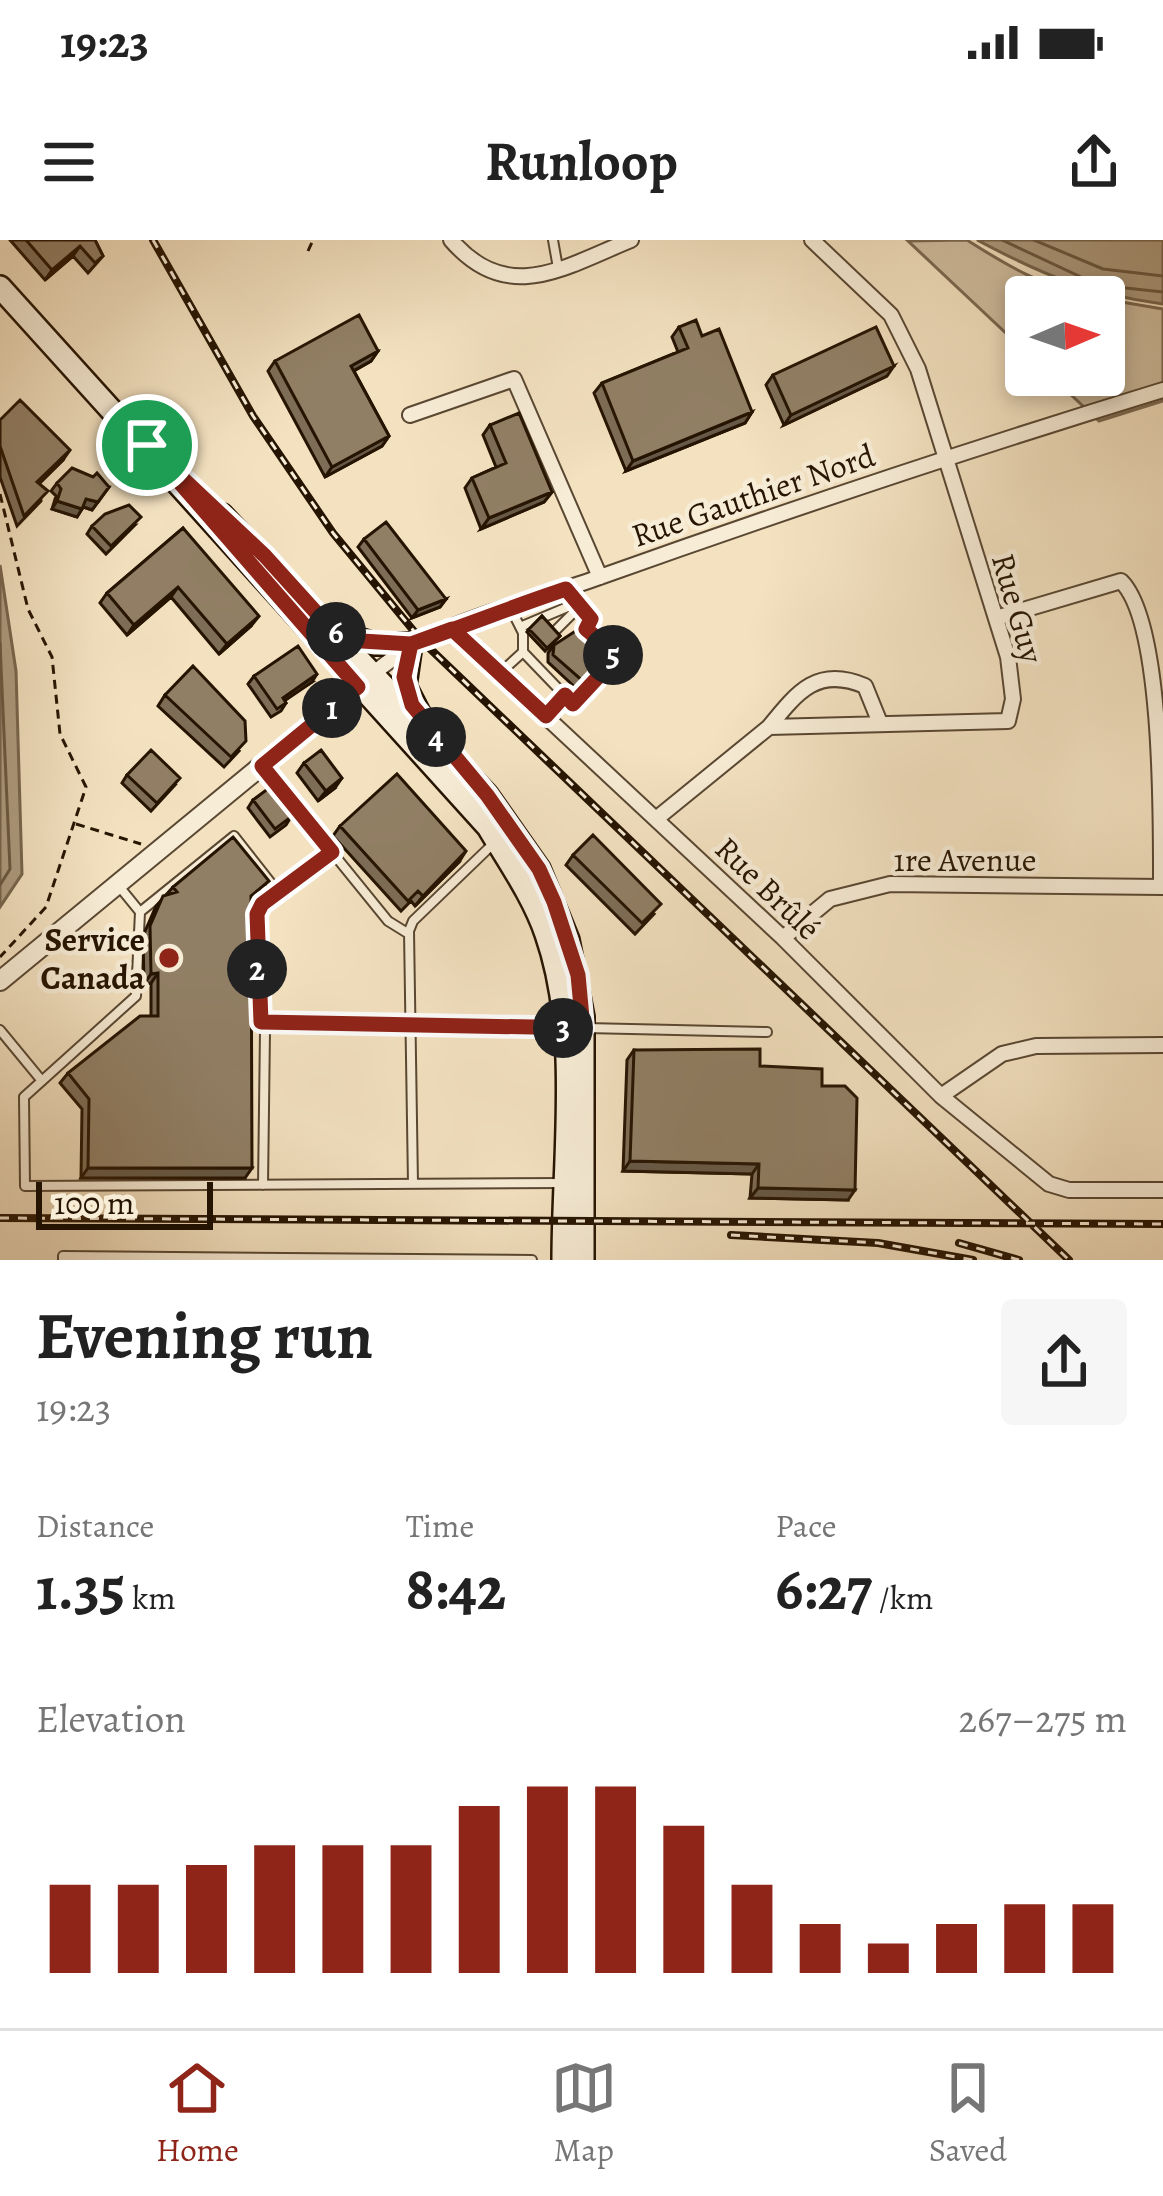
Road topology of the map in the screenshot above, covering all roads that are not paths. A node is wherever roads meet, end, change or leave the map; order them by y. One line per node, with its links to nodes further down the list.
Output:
1 (451, 240): 5 (street)
2 (553, 240): 5 (lane)
3 (631, 240): 5 (street)
4 (812, 240): 10 (street, Rue Guy)
5 (559, 269)
6 (0, 287): 9 (main road)
7 (1163, 390): 10 (street, Rue Gauthier Nord)
8 (410, 415): 11 (street)
9 (147, 445): 17 (main road); 24 (main road)
10 (943, 457): 11 (street, Rue Gauthier Nord); 15 (street, Rue Guy)
11 (600, 577): 12 (street, Rue Gauthier Nord)
12 (566, 589): 13 (lane); 14 (street, Rue Gauthier Nord)
13 (578, 604): 16 (lane); 19 (lane); 25 (lane)
14 (510, 607): 16 (lane); 18 (street, Rue Gauthier Nord)
15 (996, 618): 27 (street, Rue Guy); 29 (street)
16 (520, 627): 22 (lane)
17 (331, 629): 21 (main road); 24 (main road)
18 (452, 629): 21 (street, Rue Gauthier Nord); 23 (street, Rue Brûlé)
19 (556, 630)
20 (543, 643): 22 (lane)
21 (411, 644): 24 (street, Rue Gauthier Nord); 30 (main road)
22 (525, 655): 23 (lane); 25 (lane)
23 (500, 674): 26 (street, Rue Brûlé)
24 (365, 681): 30 (main road); 31 (street); 33 (main road)
25 (565, 695): 26 (lane)
26 (546, 716): 32 (street, Rue Brûlé)
27 (880, 723): 28 (street, Rue Guy); 28 (street)
28 (769, 727): 32 (street)
29 (1162, 729): 36 (street)
30 (456, 764): 44 (main road)
31 (262, 766): 34 (lane); 35 (street)
32 (656, 819): 40 (street, Rue Brûlé)
33 (496, 842): 39 (lane); 44 (main road)
34 (332, 852): 37 (lane); 39 (lane)
35 (118, 885): 38 (lane); 41 (street)
36 (1162, 887): 40 (street, 1re Avenue)
37 (278, 892): 38 (lane); 42 (lane)
38 (140, 912): 48 (lane)
39 (409, 934): 43 (lane)
40 (783, 938): 49 (street, Rue Brûlé)
41 (0, 981)
42 (261, 1022): 43 (lane); 51 (lane)
43 (411, 1025): 44 (lane); 52 (lane)
44 (572, 1028): 46 (lane); 50 (main road); 59 (main road)
45 (0, 1030): 48 (lane)
46 (767, 1032)
47 (1163, 1046): 49 (street)
48 (42, 1081): 51 (lane)
49 (941, 1096): 53 (street, Rue Brûlé)
50 (563, 1183): 52 (lane); 58 (main road)
51 (263, 1184): 52 (lane)
52 (413, 1184)
53 (1163, 1190)
54 (221, 1258): 55 (lane); 56 (lane)
55 (416, 1258): 57 (lane)
56 (63, 1260)
57 (532, 1260)
58 (563, 1260)
59 (583, 1260)

